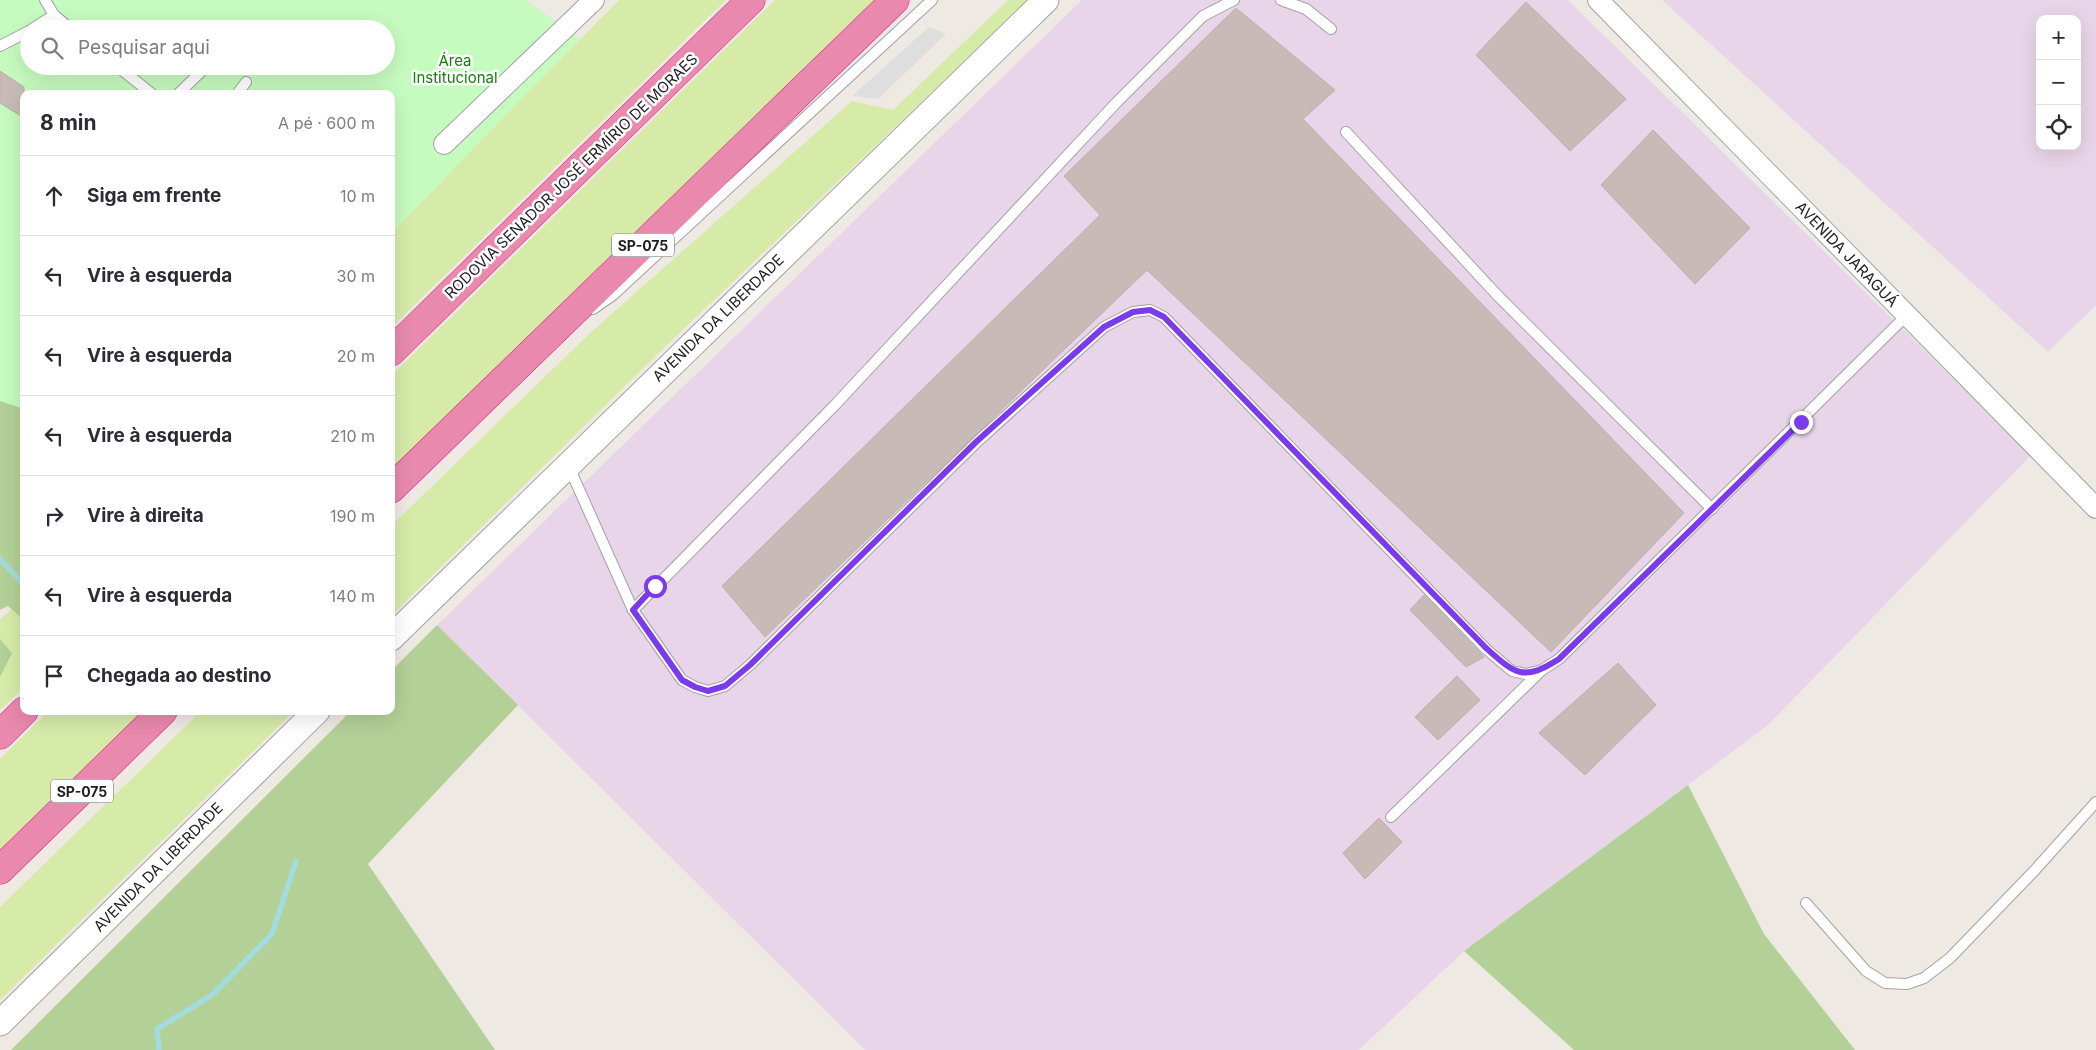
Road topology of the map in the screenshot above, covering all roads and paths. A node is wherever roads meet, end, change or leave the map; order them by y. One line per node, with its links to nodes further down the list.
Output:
1 (45, 0): 10 (lane)
2 (594, 0): 23 (street)
3 (751, 0): 26 (highway, RODOVIA SENADOR JOSÉ ERMÍRIO DE MORAES)
4 (895, 0): 25 (highway, SP-075)
5 (932, 0): 25 (lane)
6 (1046, 0): 27 (street, AVENIDA DA LIBERDADE)
7 (1234, 0): 31 (lane)
8 (1281, 0): 13 (lane)
9 (1598, 0): 24 (street, AVENIDA JARAGUÁ)
10 (54, 15): 11 (lane); 12 (lane)
11 (46, 20)
12 (60, 20)
13 (1331, 29)
14 (20, 36): 15 (lane)
15 (0, 46)
16 (128, 75): 19 (lane)
17 (198, 75): 20 (lane)
18 (246, 82): 21 (lane)
19 (147, 90)
20 (182, 90)
21 (240, 90)
22 (1346, 132): 30 (lane)
23 (444, 144)
24 (1907, 315): 29 (street, AVENIDA JARAGUÁ); 30 (lane)
25 (538, 346): 28 (highway, SP-075)
26 (395, 348)
27 (567, 464): 31 (lane); 32 (street, AVENIDA DA LIBERDADE)
28 (395, 485)
29 (2096, 508)
30 (1712, 509): 33 (lane)
31 (633, 610): 33 (lane)
32 (395, 634)
33 (1542, 670): 39 (lane)
34 (20, 715): 37 (highway)
35 (159, 715): 40 (highway, SP-075)
36 (313, 715): 42 (street, AVENIDA DA LIBERDADE)
37 (0, 735)
38 (2096, 802): 41 (lane)
39 (1391, 817)
40 (0, 870)
41 (1806, 903)
42 (0, 1023)

